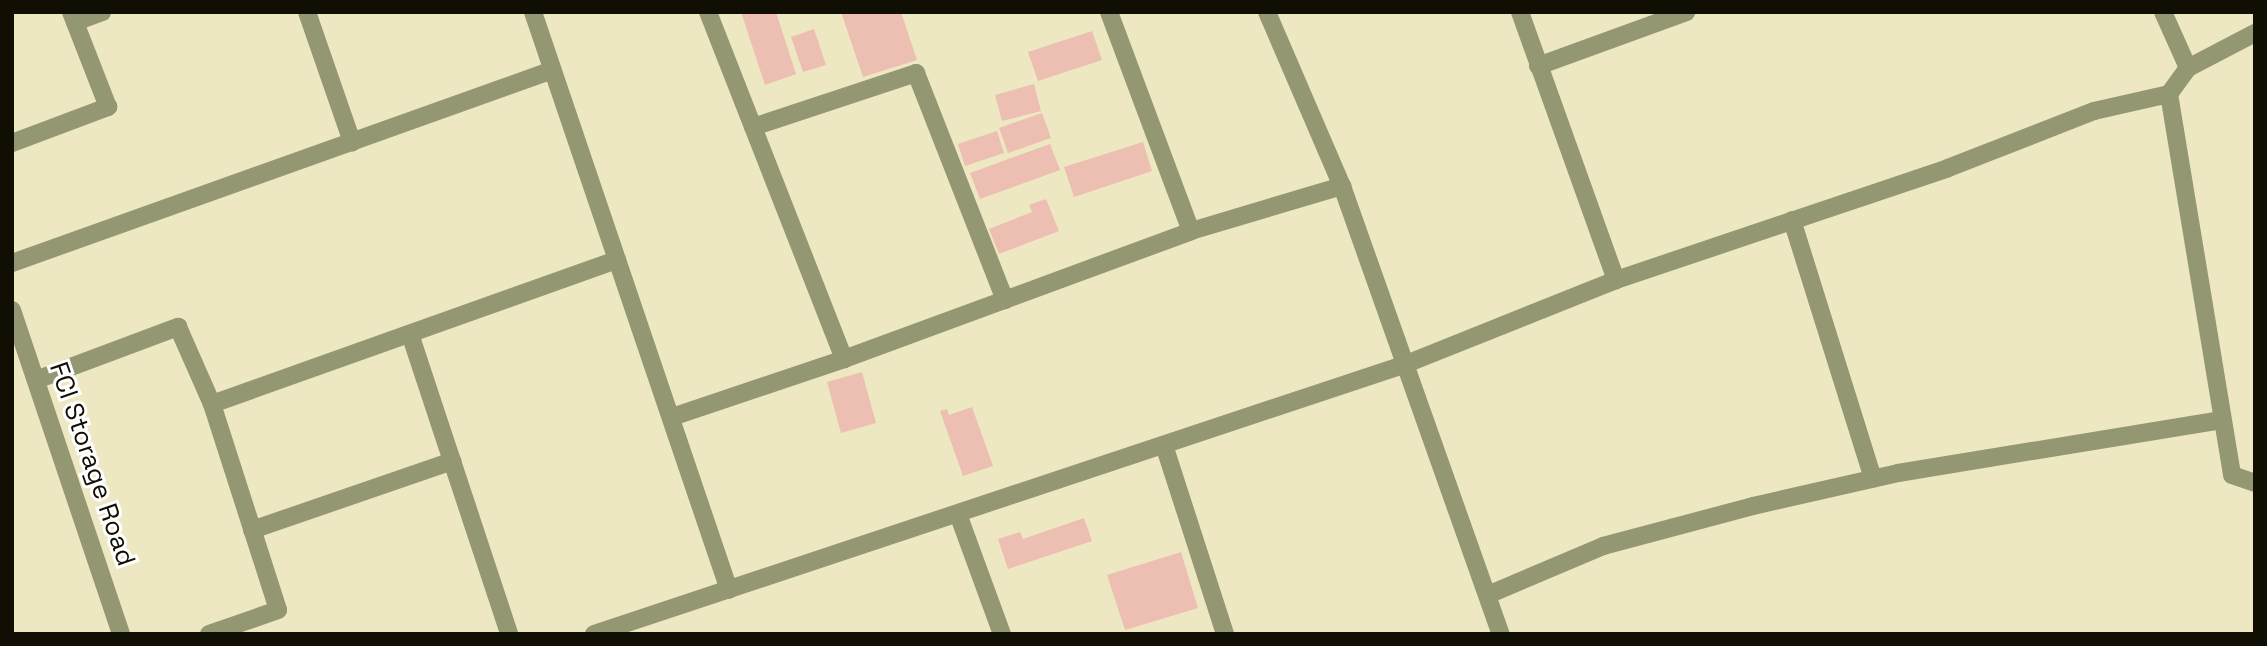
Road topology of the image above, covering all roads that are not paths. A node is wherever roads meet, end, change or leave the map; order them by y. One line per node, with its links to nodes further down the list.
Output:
1 (102, 12): 10 (street)
2 (307, 12): 17 (street)
3 (533, 12): 14 (street)
4 (708, 12): 16 (street)
5 (1109, 12): 21 (street)
6 (1267, 12): 19 (street)
7 (1520, 12): 12 (street)
8 (1686, 12): 12 (street)
9 (2163, 12): 13 (street)
10 (73, 17): 18 (street)
11 (2255, 33): 13 (street)
12 (1538, 66): 24 (street)
13 (2188, 68): 15 (street)
14 (550, 71): 17 (street); 22 (street)
15 (2169, 94): 20 (street); 33 (street)
16 (753, 127): 25 (street); 28 (street)
17 (352, 142): 23 (street)
18 (12, 143)
19 (1342, 186): 21 (street); 29 (street)
20 (1792, 220): 24 (street); 36 (street)
21 (1191, 231): 25 (street)
22 (617, 260): 27 (street); 32 (street)
23 (12, 264)
24 (1616, 280): 29 (street)
25 (1004, 300): 28 (street)
26 (12, 310): 30 (street, FCI Storage Road)
27 (410, 334): 31 (street); 35 (street)
28 (844, 359): 32 (street)
29 (1406, 364): 34 (street); 41 (street)
30 (36, 380): 31 (street); 42 (street, FCI Storage Road)
31 (212, 404): 39 (street)
32 (672, 417): 40 (street)
33 (2222, 420): 36 (street); 37 (street)
34 (1164, 445): 38 (street); 47 (street)
35 (452, 461): 39 (street); 44 (street)
36 (1873, 479): 41 (street)
37 (2255, 483)
38 (958, 514): 40 (street); 46 (street)
39 (252, 530): 43 (street)
40 (729, 590): 45 (street)
41 (1490, 594): 48 (street)
42 (121, 634)
43 (209, 634)
44 (509, 634)
45 (594, 634)
46 (1002, 634)
47 (1225, 634)
48 (1501, 634)

